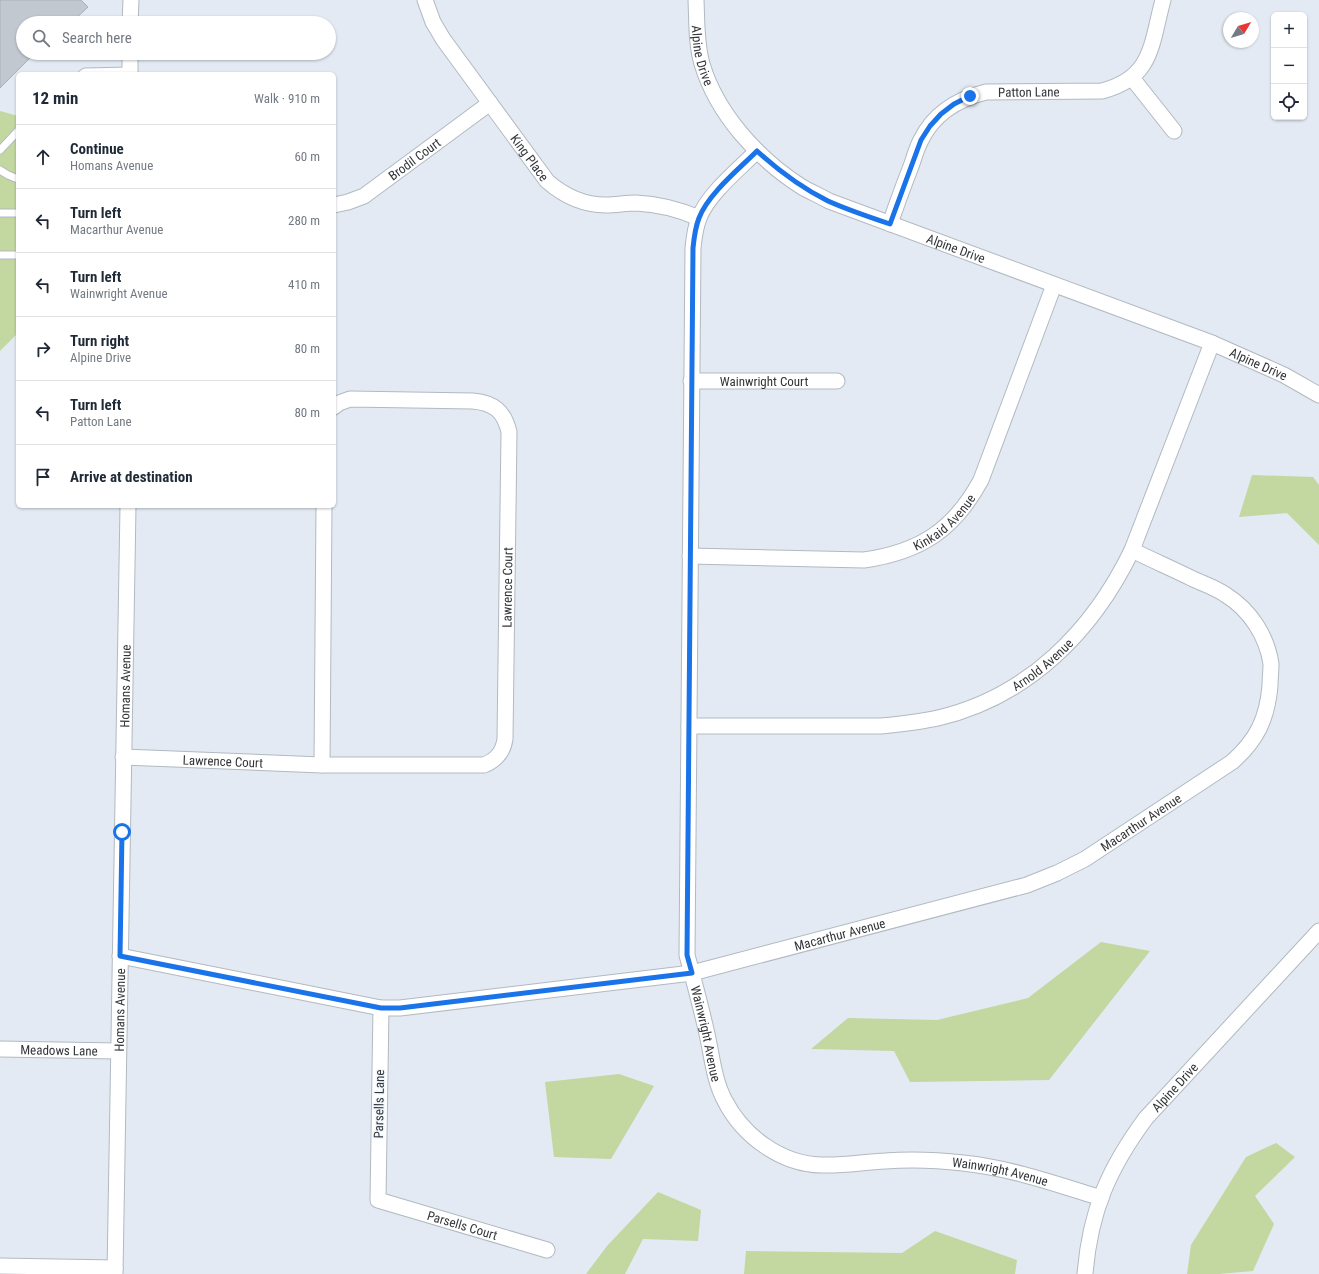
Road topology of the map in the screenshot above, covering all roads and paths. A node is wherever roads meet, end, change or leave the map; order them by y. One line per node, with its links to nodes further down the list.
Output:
1 (130, 0): 5 (street)
2 (425, 0): 10 (street, King Place)
3 (696, 0): 14 (street, Alpine Drive)
4 (1163, 0): 9 (street, Patton Lane)
5 (130, 16)
6 (130, 60): 8 (street)
7 (85, 72): 8 (lane)
8 (130, 72)
9 (1132, 78): 11 (street); 21 (street, Patton Lane)
10 (490, 103): 17 (street, Brodil Court); 20 (street, King Place)
11 (1174, 131)
12 (16, 133): 13 (lane)
13 (0, 150)
14 (757, 151): 20 (street, Wainwright Avenue); 21 (street, Alpine Drive)
15 (0, 170): 16 (lane)
16 (16, 178)
17 (336, 205)
18 (0, 213): 19 (lane)
19 (16, 213)
20 (699, 218): 26 (street, Wainwright Avenue)
21 (890, 224): 24 (street, Alpine Drive)
22 (0, 255): 23 (lane)
23 (16, 255)
24 (1054, 285): 25 (street, Alpine Drive); 33 (street, Kinkaid Avenue)
25 (1212, 343): 28 (street, Alpine Drive); 32 (street, Arnold Avenue)
26 (692, 381): 27 (street, Wainwright Court); 33 (street, Wainwright Avenue)
27 (837, 381)
28 (1319, 395)
29 (336, 406): 36 (street, Lawrence Court)
30 (128, 508): 35 (street, Homans Avenue)
31 (324, 508): 36 (street)
32 (1132, 550): 34 (street, Arnold Avenue); 39 (street, Macarthur Avenue)
33 (690, 556): 34 (street, Wainwright Avenue)
34 (688, 726): 39 (street, Wainwright Avenue)
35 (123, 757): 36 (street, Lawrence Court); 38 (street, Homans Avenue)
36 (322, 765)
37 (1319, 931): 43 (street, Alpine Drive)
38 (120, 956): 40 (street, Macarthur Avenue); 42 (street, Homans Avenue)
39 (692, 973): 40 (street, Macarthur Avenue); 43 (street, Wainwright Avenue)
40 (381, 1008): 44 (street, Parsells Lane)
41 (0, 1049): 42 (street, Meadows Lane)
42 (118, 1051): 47 (street, Homans Avenue)
43 (1100, 1198): 48 (street, Alpine Drive)
44 (378, 1200): 45 (street, Parsells Court)
45 (547, 1250)
46 (0, 1266): 47 (street)
47 (115, 1271)
48 (1085, 1274)

